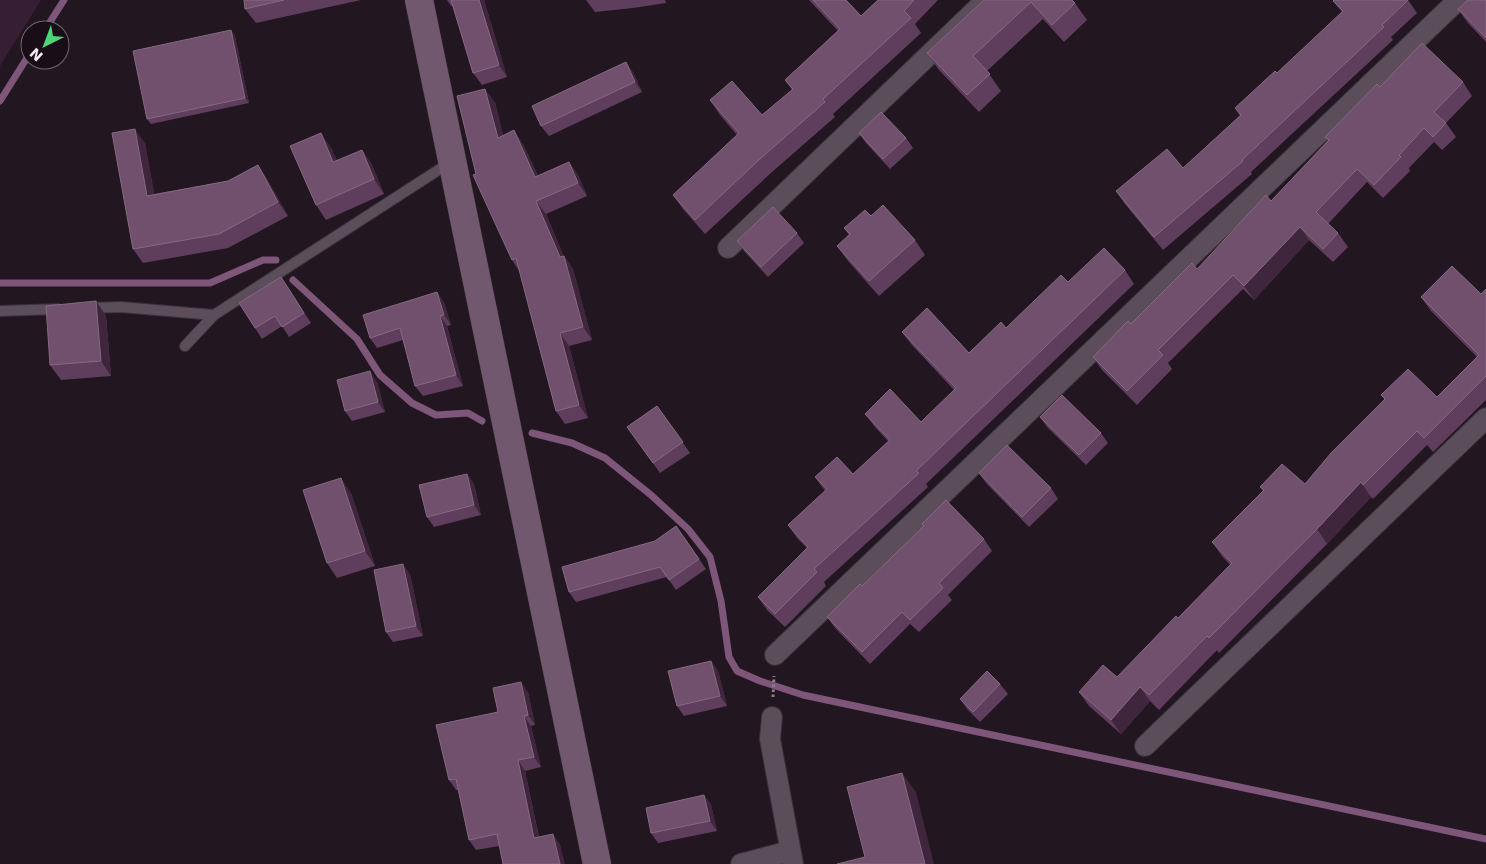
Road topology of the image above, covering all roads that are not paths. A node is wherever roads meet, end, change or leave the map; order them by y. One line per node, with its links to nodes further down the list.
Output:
1 (418, 0): 4 (main road)
2 (986, 0): 5 (street)
3 (1458, 0): 10 (street)
4 (452, 158): 7 (lane); 14 (main road)
5 (728, 248)
6 (0, 311): 7 (lane)
7 (214, 315): 8 (lane)
8 (185, 346)
9 (1486, 418): 12 (street)
10 (775, 655)
11 (772, 717): 13 (street)
12 (1145, 746)
13 (791, 857): 15 (street)
14 (597, 864)
15 (740, 864)

